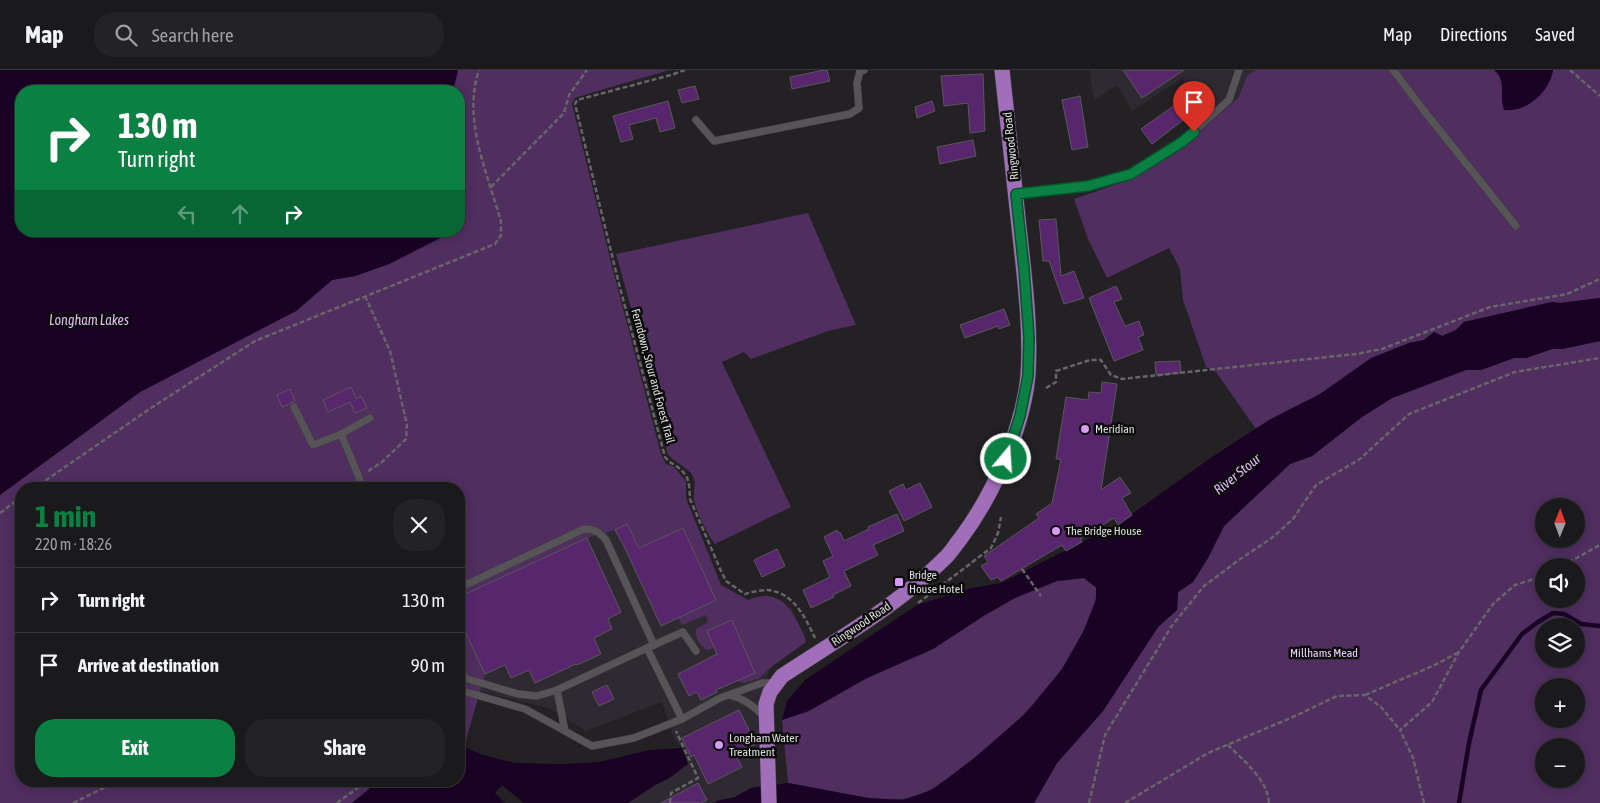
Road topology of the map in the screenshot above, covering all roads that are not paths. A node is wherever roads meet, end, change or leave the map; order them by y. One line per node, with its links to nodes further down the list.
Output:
1 (864, 70): 5 (lane)
2 (1002, 70): 6 (highway, Ringwood Road)
3 (1392, 70): 7 (lane)
4 (1240, 71): 6 (lane)
5 (696, 120)
6 (1016, 194): 16 (highway, Ringwood Road)
7 (1516, 226)
8 (294, 407): 10 (lane)
9 (370, 418): 10 (lane)
10 (341, 434): 11 (lane)
11 (361, 482)
12 (465, 585): 13 (lane)
13 (650, 646): 14 (lane); 17 (lane); 20 (lane)
14 (696, 651)
15 (465, 678): 17 (lane)
16 (777, 682): 19 (lane); 21 (highway, Ringwood Road)
17 (557, 690): 22 (lane)
18 (465, 692): 22 (lane)
19 (729, 694): 20 (lane); 21 (lane)
20 (682, 719): 22 (lane)
21 (766, 719): 23 (highway, Ringwood Road)
22 (565, 731)
23 (769, 803)

